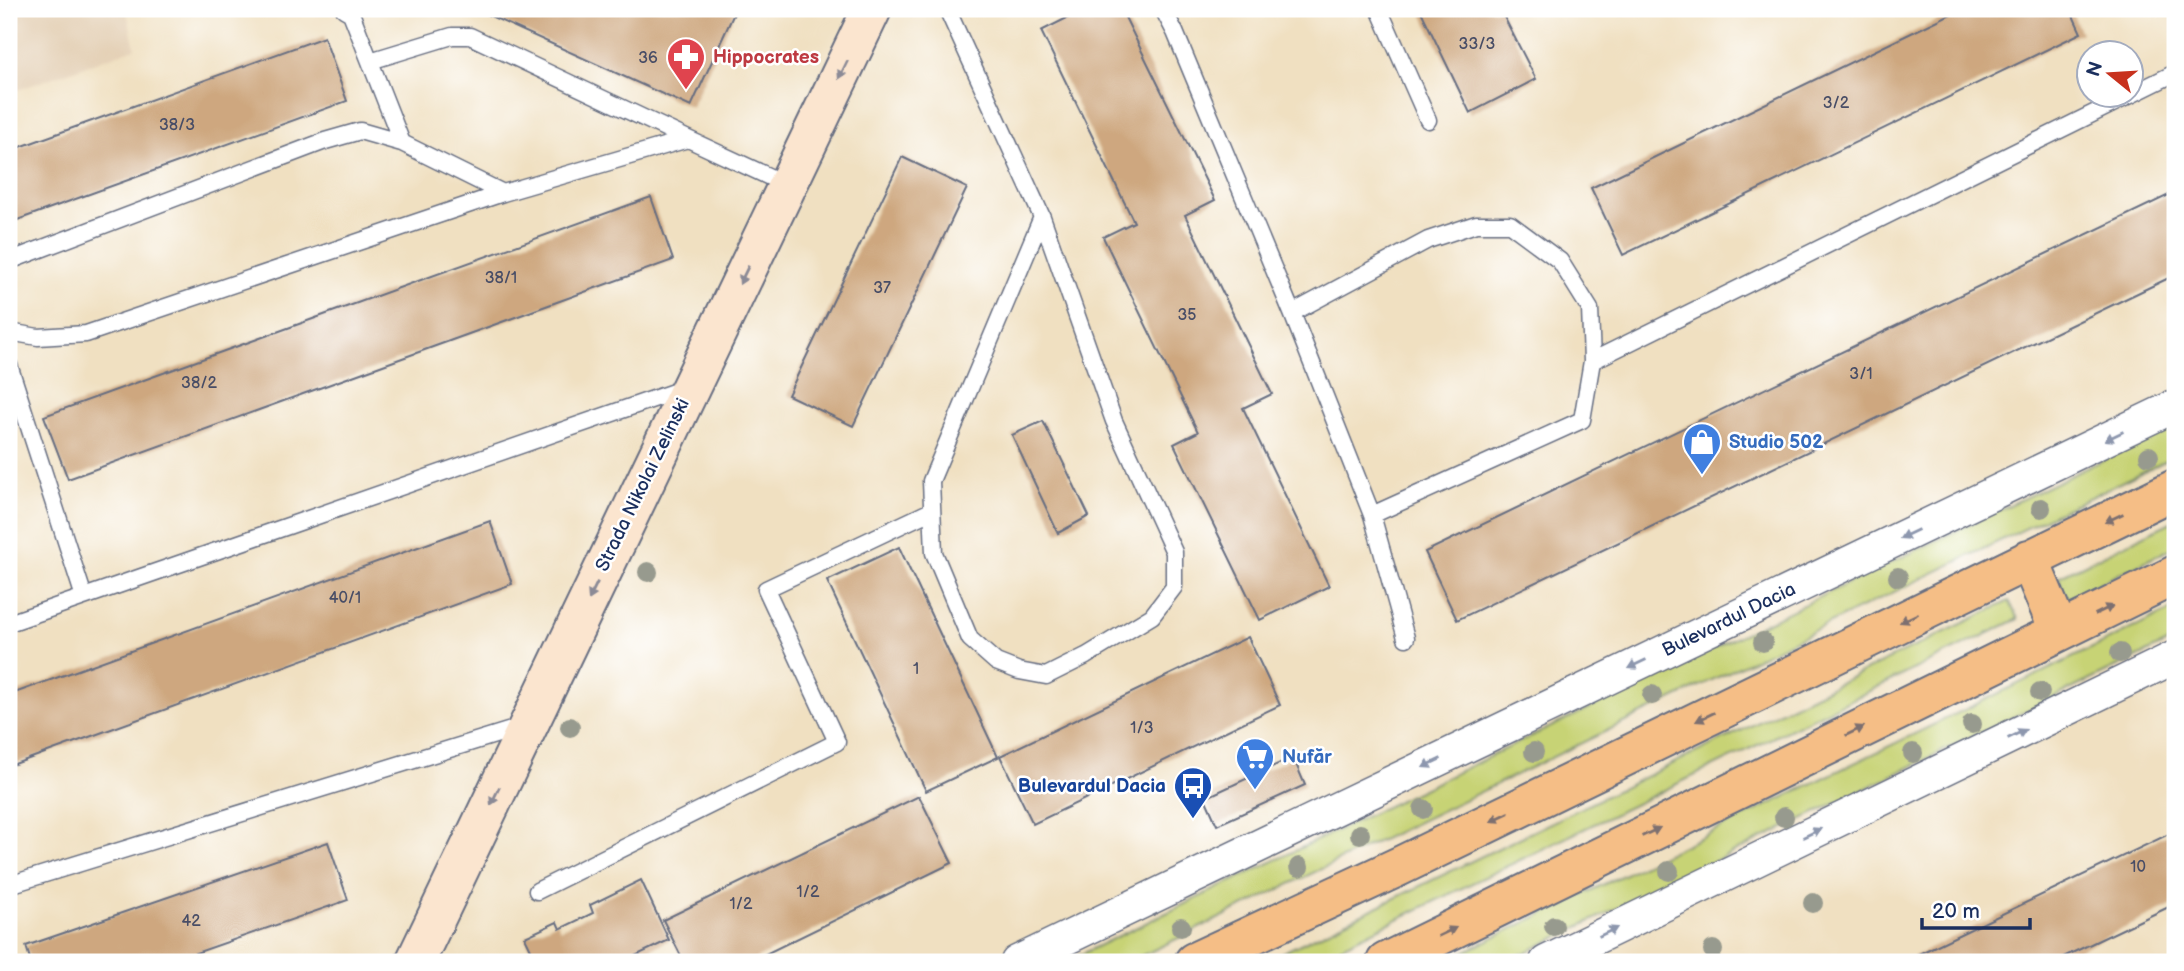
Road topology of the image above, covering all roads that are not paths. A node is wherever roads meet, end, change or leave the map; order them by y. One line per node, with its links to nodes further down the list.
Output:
1 (344, 9): 6 (lane)
2 (872, 9): 11 (street, Strada Nikolai Zelinski, one-way to 11)
3 (947, 9): 13 (lane)
4 (1163, 9): 15 (lane)
5 (1379, 9): 8 (lane)
6 (370, 61): 9 (lane); 10 (lane)
7 (2175, 73): 17 (lane)
8 (1428, 120)
9 (688, 139): 11 (lane); 12 (lane)
10 (402, 143): 12 (lane); 14 (lane)
11 (788, 185): 19 (street, Strada Nikolai Zelinski, one-way to 19)
12 (503, 193): 16 (lane)
13 (1042, 218): 22 (lane); 22 (lane)
14 (9, 261)
15 (1292, 313): 17 (lane); 23 (lane)
16 (9, 332)
17 (1592, 361): 23 (lane)
18 (9, 365): 26 (lane)
19 (691, 387): 26 (lane); 31 (street, Strada Nikolai Zelinski, one-way to 31)
20 (2175, 406): 36 (street, Bulevardul Dacia, one-way to 36)
21 (2175, 489): 24 (highway, one-way to 24)
22 (931, 511): 33 (lane)
23 (1372, 515): 29 (lane)
24 (2029, 559): 28 (highway); 37 (highway, one-way to 37)
25 (2175, 575): 28 (highway, one-way to 25)
26 (84, 597): 27 (lane)
27 (9, 623)
28 (2059, 631): 38 (highway, one-way to 28)
29 (1406, 638)
30 (2175, 657): 39 (street, one-way to 30)
31 (529, 724): 32 (lane); 35 (street, Strada Nikolai Zelinski, one-way to 35)
32 (9, 885)
33 (537, 891)
34 (2175, 960): 40 (lane)
35 (415, 962)
36 (1017, 962)
37 (1195, 962)
38 (1386, 962)
39 (1546, 962)
40 (2170, 962)

